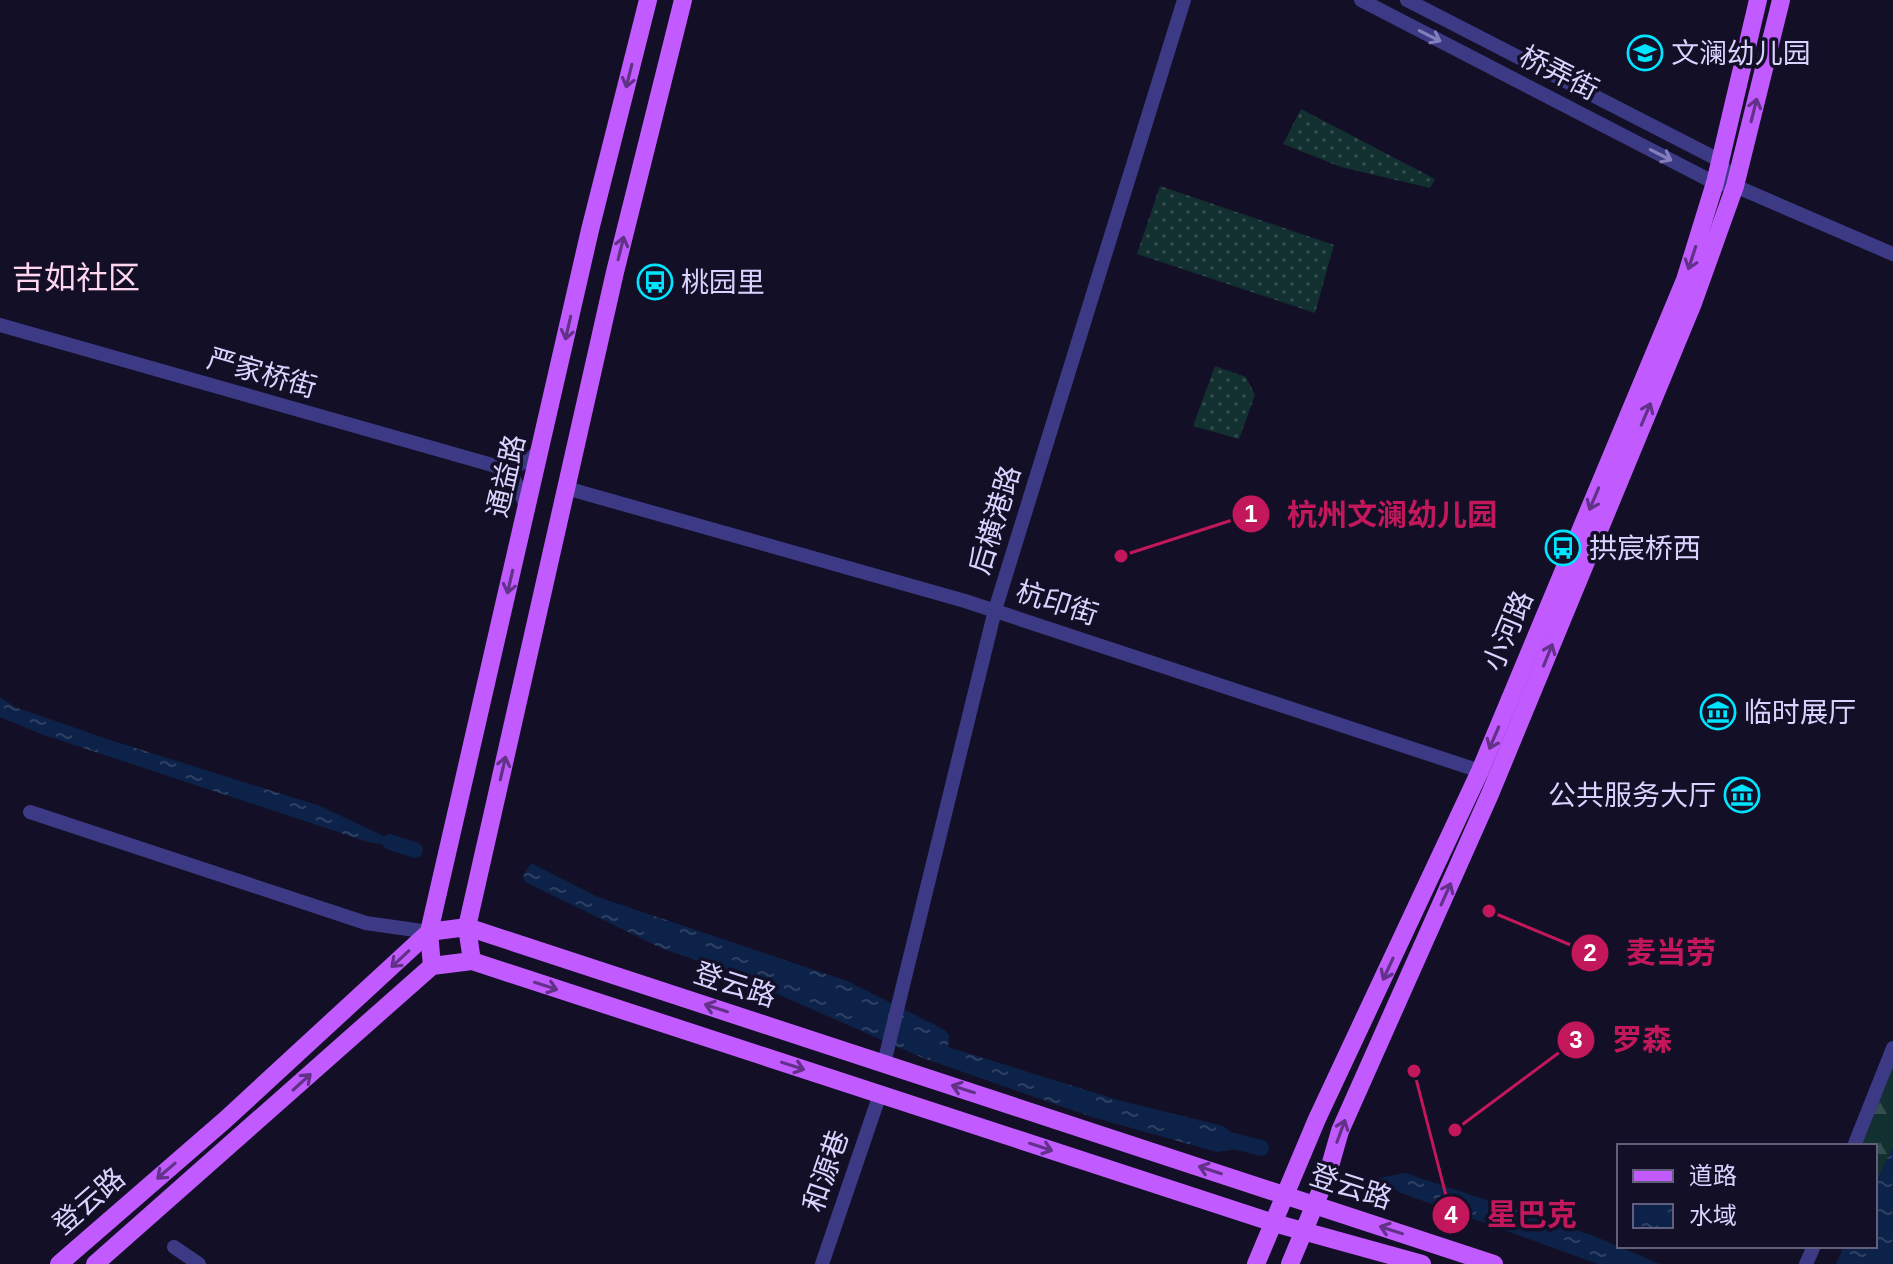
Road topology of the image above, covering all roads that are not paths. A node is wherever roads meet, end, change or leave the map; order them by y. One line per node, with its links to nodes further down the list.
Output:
1 (648, 0): 13 (main road, 通益路, one-way to 13)
2 (683, 0): 15 (main road, one-way to 2)
3 (1184, 0): 17 (street, 后横港路)
4 (1361, 0): 9 (street, 桥弄街, one-way to 9)
5 (1407, 0): 8 (street, 桥弄街)
6 (1758, 0): 8 (main road, 小河路)
7 (1781, 0): 10 (main road, 小河路, one-way to 7)
8 (1719, 160): 9 (main road, 小河路); 10 (street)
9 (1715, 183): 10 (street, 桥弄街); 18 (main road, 小河路, one-way to 18)
10 (1735, 186): 11 (street, 桥弄街); 29 (main road, 小河路, one-way to 10)
11 (1893, 254)
12 (0, 325): 14 (street, 严家桥街)
13 (540, 452): 14 (street); 16 (main road, 通益路)
14 (510, 470): 16 (street)
15 (566, 488): 17 (street, 杭印街); 20 (main road, one-way to 15)
16 (527, 508): 21 (main road, 通益路, one-way to 21)
17 (995, 610): 18 (street, 杭印街); 25 (street, 后横港路)
18 (1480, 771): 28 (main road, 小河路, one-way to 28)
19 (30, 812): 21 (street)
20 (467, 927): 21 (main road, 登云路); 22 (main road); 25 (main road, 登云路, one-way to 20)
21 (429, 932): 23 (main road, 通益路); 33 (main road, 登云路, one-way to 33)
22 (472, 961): 23 (main road, 登云路); 26 (main road, 登云路, one-way to 26)
23 (432, 966): 34 (main road, 登云路, one-way to 23)
24 (1893, 1048): 27 (street)
25 (884, 1063): 28 (main road, 登云路, one-way to 25)
26 (880, 1094): 30 (main road, 登云路, one-way to 30); 36 (street, 和源巷)
27 (1855, 1144)
28 (1284, 1194): 29 (main road, 登云路); 30 (main road, 小河路)
29 (1314, 1205): 31 (main road, 小河路); 40 (main road, 登云路, one-way to 29)
30 (1274, 1223): 31 (main road, 登云路); 37 (main road, 小河路)
31 (1304, 1232): 38 (main road, 小河路); 39 (main road, 登云路)
32 (174, 1247): 35 (street)
33 (59, 1264)
34 (95, 1264)
35 (199, 1264)
36 (822, 1264)
37 (1256, 1264)
38 (1290, 1264)
39 (1422, 1264)
40 (1494, 1264)

